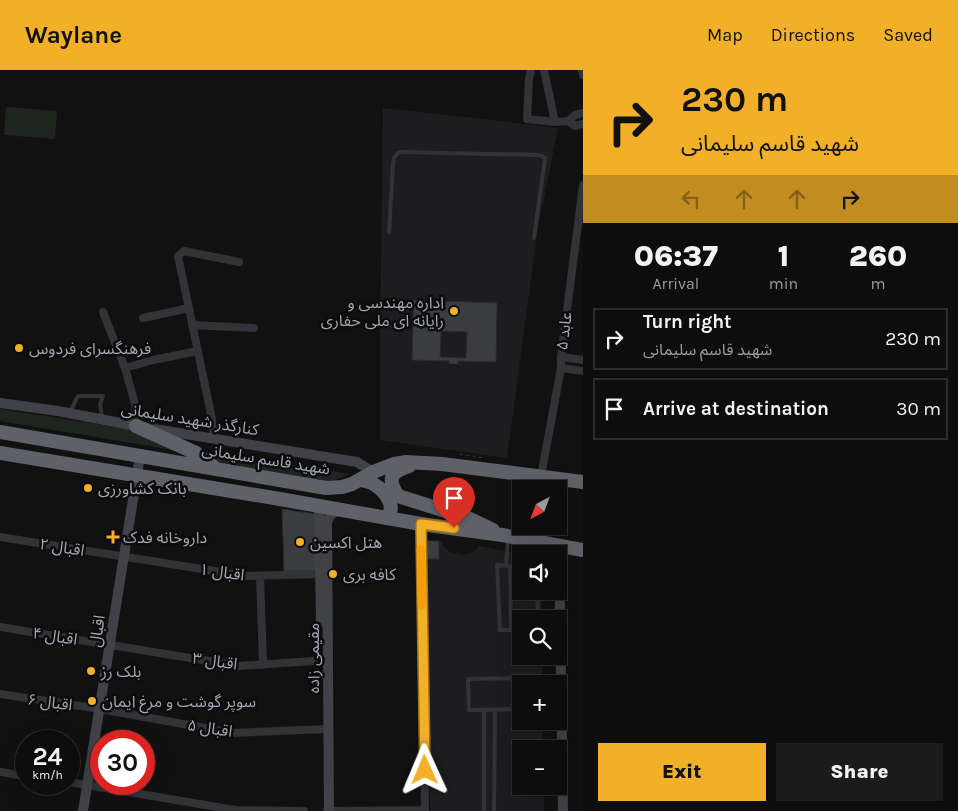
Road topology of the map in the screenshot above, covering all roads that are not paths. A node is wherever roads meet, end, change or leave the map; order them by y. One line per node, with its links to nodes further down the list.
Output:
1 (531, 70): 7 (street)
2 (544, 70): 7 (street)
3 (582, 70): 4 (street)
4 (583, 75)
5 (583, 113): 6 (street)
6 (568, 121): 7 (street); 8 (street)
7 (555, 122)
8 (583, 124)
9 (583, 185): 12 (street, عابد ۵)
10 (389, 232): 11 (lane)
11 (534, 238)
12 (573, 260): 14 (street); 21 (street, عابد ۵)
13 (239, 262): 15 (street)
14 (583, 262)
15 (189, 308): 17 (street); 18 (street)
16 (103, 312): 23 (street)
17 (143, 318)
18 (192, 325): 19 (street); 20 (street)
19 (254, 328)
20 (198, 351): 23 (street); 31 (street)
21 (561, 357): 22 (street); 24 (street, عابد ۵)
22 (583, 360)
23 (125, 368): 29 (street)
24 (561, 368): 25 (street); 38 (street, عابد ۵)
25 (583, 371)
26 (0, 403): 27 (main road, کنارگذر شهید سلیمانی)
27 (70, 414): 28 (main road, کنارگذر شهید سلیمانی); 28 (lane)
28 (103, 420): 29 (main road, کنارگذر شهید سلیمانی)
29 (136, 426): 31 (main road, کنارگذر شهید سلیمانی); 35 (highway)
30 (0, 432): 33 (highway, شهید قاسم سلیمانی)
31 (214, 438): 36 (main road, کنارگذر شهید سلیمانی)
32 (0, 453): 37 (highway)
33 (140, 456): 35 (highway, شهید قاسم سلیمانی); 37 (main road, اقبال)
34 (420, 463): 36 (highway, شهید قاسم سلیمانی); 38 (highway, شهید قاسم سلیمانی); 45 (highway)
35 (216, 469): 39 (highway, شهید قاسم سلیمانی)
36 (373, 472): 39 (highway, شهید قاسم سلیمانی)
37 (137, 476): 41 (highway); 50 (main road, اقبال)
38 (541, 476): 40 (highway, شهید قاسم سلیمانی)
39 (360, 480): 43 (highway)
40 (583, 482)
41 (319, 506): 42 (highway); 53 (main road)
42 (338, 509): 43 (highway); 53 (main road)
43 (386, 518): 44 (highway)
44 (421, 524): 45 (highway); 73 (street)
45 (506, 536): 47 (highway); 51 (lane)
46 (0, 537): 50 (street, اقبال ۲)
47 (559, 545)
48 (567, 547): 49 (highway)
49 (583, 550)
50 (124, 557): 54 (street, اقبال ۱); 57 (main road, اقبال)
51 (508, 566): 51 (lane); 52 (lane)
52 (512, 566)
53 (324, 574): 54 (street, اقبال ۱); 58 (main road)
54 (260, 576): 59 (street)
55 (560, 600): 76 (main road)
56 (0, 627): 57 (street, اقبال ۴)
57 (110, 644): 59 (street, اقبال ۳); 61 (main road, اقبال)
58 (324, 660): 59 (street, اقبال ۳); 64 (main road)
59 (263, 664)
60 (0, 694): 61 (street, اقبال ۶)
61 (100, 709): 64 (street, اقبال ۵); 68 (main road, اقبال)
62 (484, 710): 63 (lane); 63 (lane); 74 (lane)
63 (495, 710): 75 (lane)
64 (325, 729): 71 (main road); 72 (main road)
65 (0, 772): 66 (street)
66 (15, 774)
67 (80, 784): 68 (street)
68 (87, 785): 69 (main road, اقبال); 70 (street)
69 (83, 811)
70 (304, 811)
71 (323, 811)
72 (328, 811): 73 (street)
73 (425, 811)
74 (484, 811)
75 (494, 811)
76 (562, 811)

